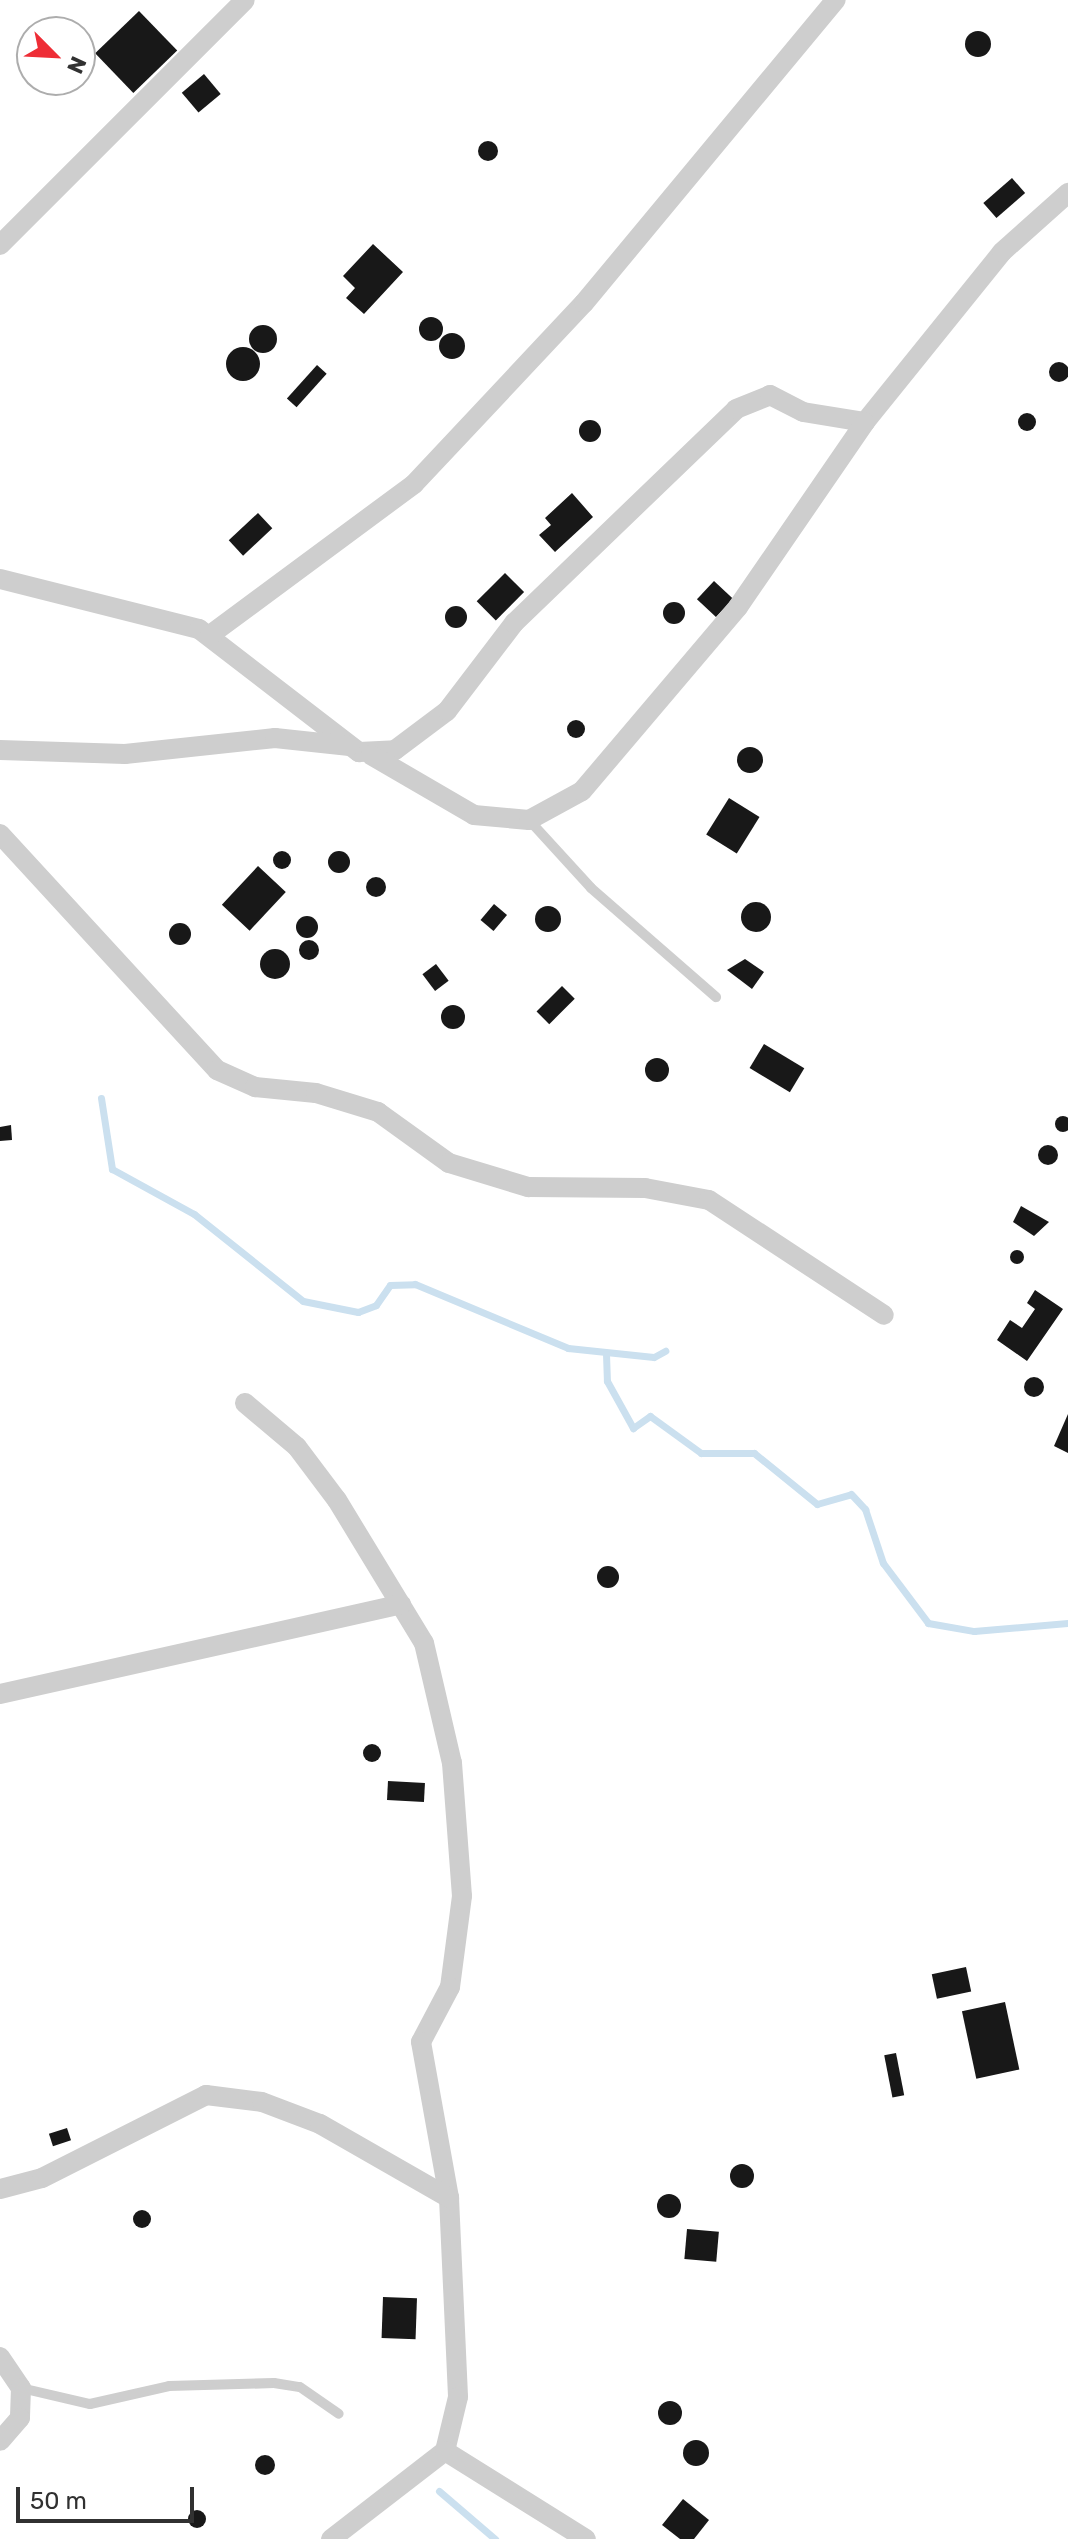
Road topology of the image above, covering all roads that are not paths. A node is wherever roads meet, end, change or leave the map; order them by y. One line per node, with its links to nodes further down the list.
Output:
1 (245, 0): 4 (street)
2 (836, 0): 7 (street)
3 (1068, 193): 5 (street)
4 (0, 245)
5 (865, 422): 10 (street); 11 (street)
6 (0, 579): 7 (street)
7 (210, 635): 8 (street)
8 (350, 746): 9 (street); 10 (street)
9 (0, 750)
10 (371, 755): 11 (street)
11 (529, 820): 13 (lane)
12 (0, 834): 14 (street)
13 (716, 997)
14 (884, 1315)
15 (245, 1403): 16 (street)
16 (401, 1604): 17 (street); 19 (street)
17 (0, 1694)
18 (0, 2189): 19 (street)
19 (449, 2198): 24 (street)
20 (0, 2357): 21 (street)
21 (21, 2388): 22 (lane); 23 (street)
22 (339, 2414)
23 (0, 2441)
24 (445, 2451): 25 (street); 26 (street)
25 (331, 2539)
26 (586, 2539)

